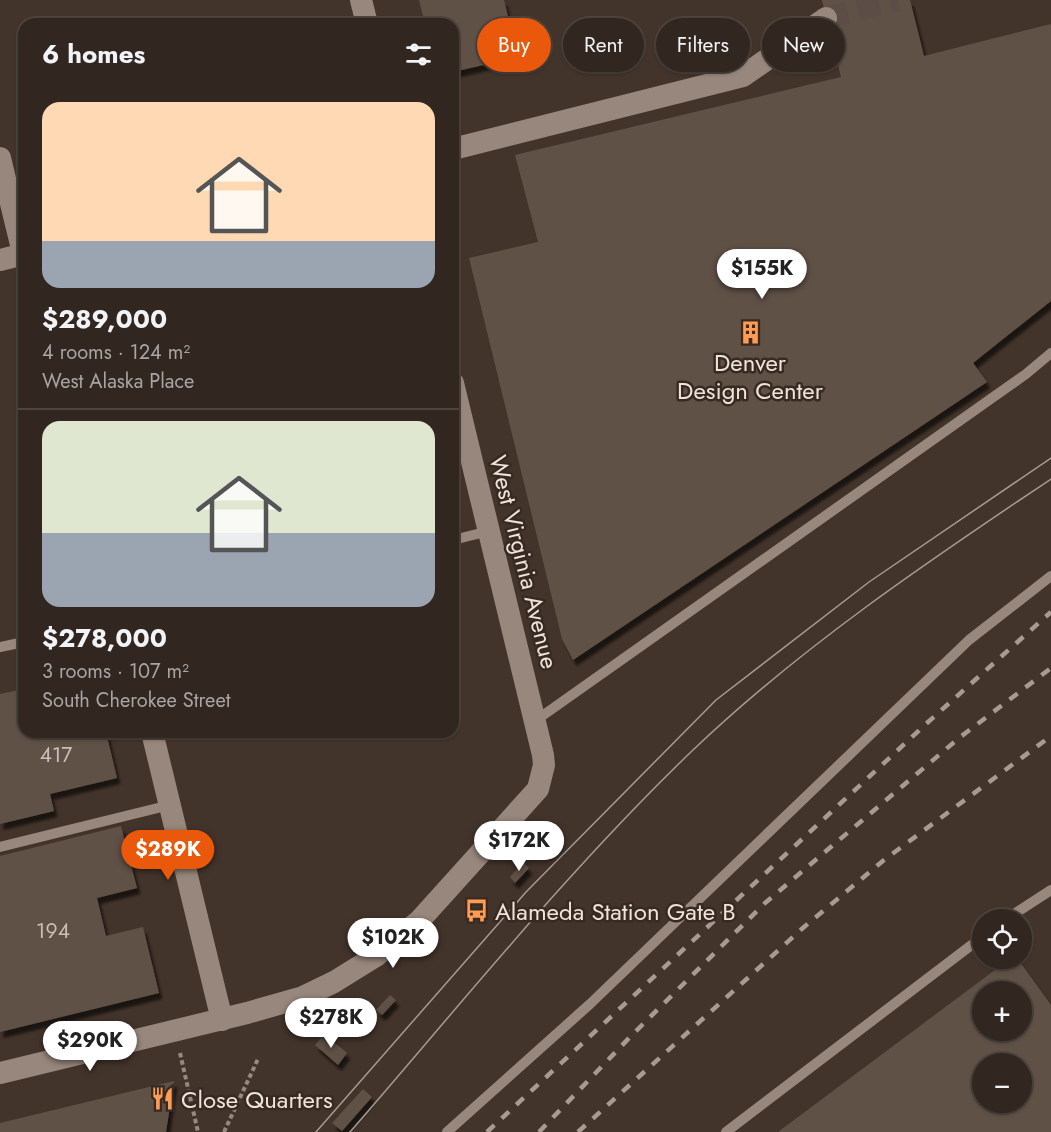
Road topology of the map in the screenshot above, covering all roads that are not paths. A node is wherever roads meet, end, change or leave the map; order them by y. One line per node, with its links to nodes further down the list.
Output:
1 (361, 0): 2 (street)
2 (366, 18)
3 (762, 63): 4 (street)
4 (459, 147)
5 (0, 158): 6 (street)
6 (18, 231)
7 (18, 256): 8 (street)
8 (0, 260)
9 (1051, 353): 16 (lane)
10 (459, 407): 11 (street, West Virginia Avenue)
11 (489, 531): 12 (lane); 16 (street, West Virginia Avenue)
12 (459, 538)
13 (1051, 576): 25 (lane)
14 (18, 643): 15 (lane)
15 (0, 647)
16 (534, 721): 23 (street, West Virginia Avenue)
17 (153, 738): 18 (street)
18 (170, 805): 19 (lane); 23 (street)
19 (0, 847)
20 (1051, 890): 21 (lane)
21 (1022, 909)
22 (972, 945): 26 (lane)
23 (222, 1020): 24 (street)
24 (0, 1073)
25 (447, 1132)
26 (726, 1132)

